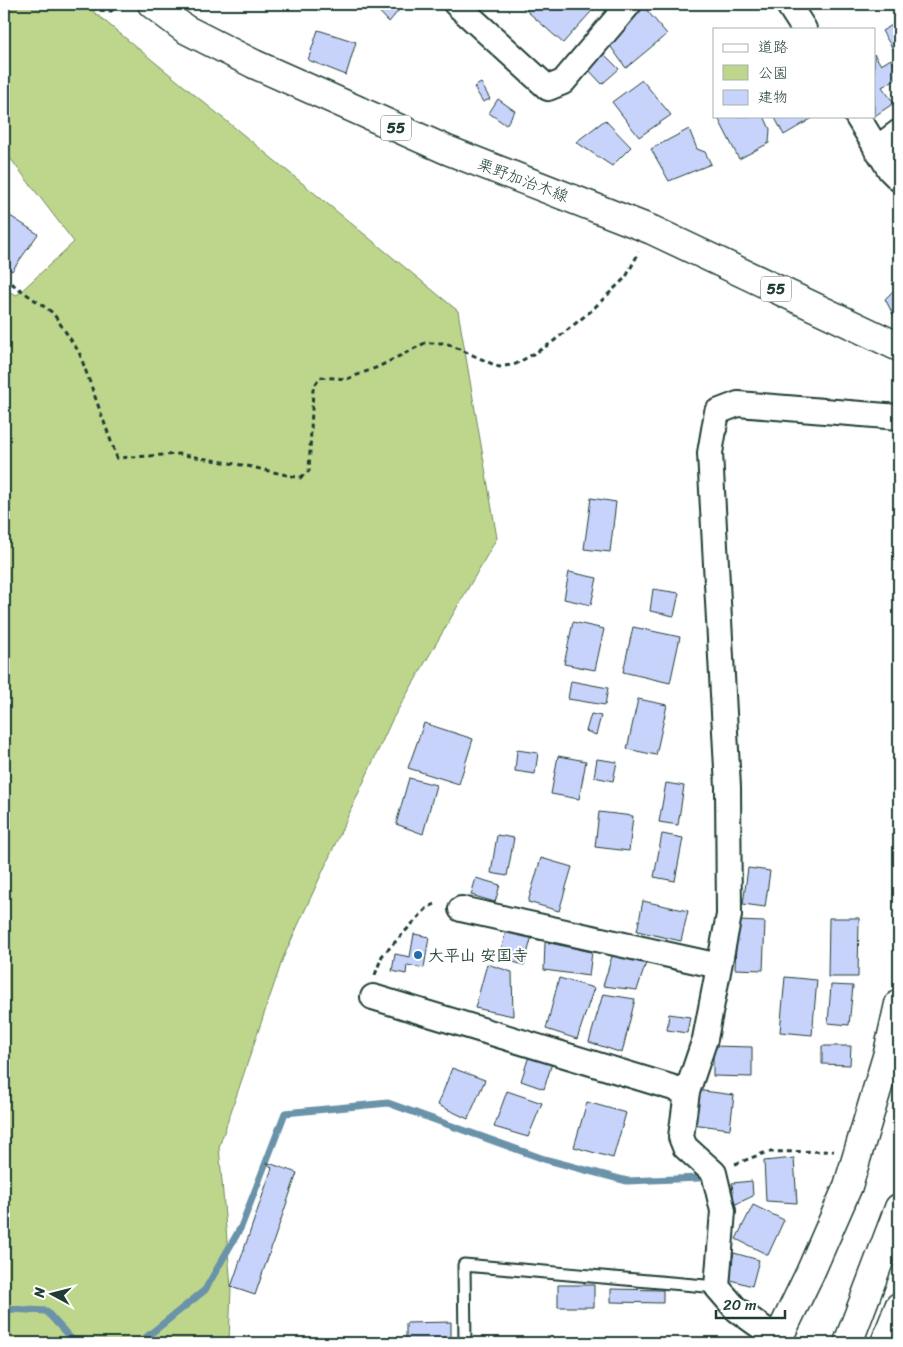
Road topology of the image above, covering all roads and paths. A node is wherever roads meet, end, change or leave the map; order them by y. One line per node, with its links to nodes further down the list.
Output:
1 (83, 4): 2 (path)
2 (120, 4)
3 (152, 4): 12 (main road, 栗野加治木線 / 55)
4 (456, 4): 5 (street)
5 (629, 4)
6 (788, 4): 7 (street)
7 (803, 28)
8 (858, 118): 10 (street)
9 (899, 132): 10 (street)
10 (876, 149): 11 (street)
11 (899, 179)
12 (652, 230): 13 (path); 14 (main road, 栗野加治木線 / 55)
13 (4, 278)
14 (899, 347)
15 (899, 417): 17 (street)
16 (461, 909): 17 (street); 18 (path)
17 (719, 966): 20 (street)
18 (373, 998): 20 (street)
19 (899, 1004): 21 (main road)
20 (687, 1092): 22 (street)
21 (858, 1150): 22 (path); 26 (main road)
22 (714, 1173): 24 (street)
23 (899, 1208): 28 (main road)
24 (717, 1287): 26 (street); 27 (lane)
25 (899, 1307): 29 (main road)
26 (777, 1341)
27 (465, 1343)
28 (848, 1343)
29 (885, 1343)

